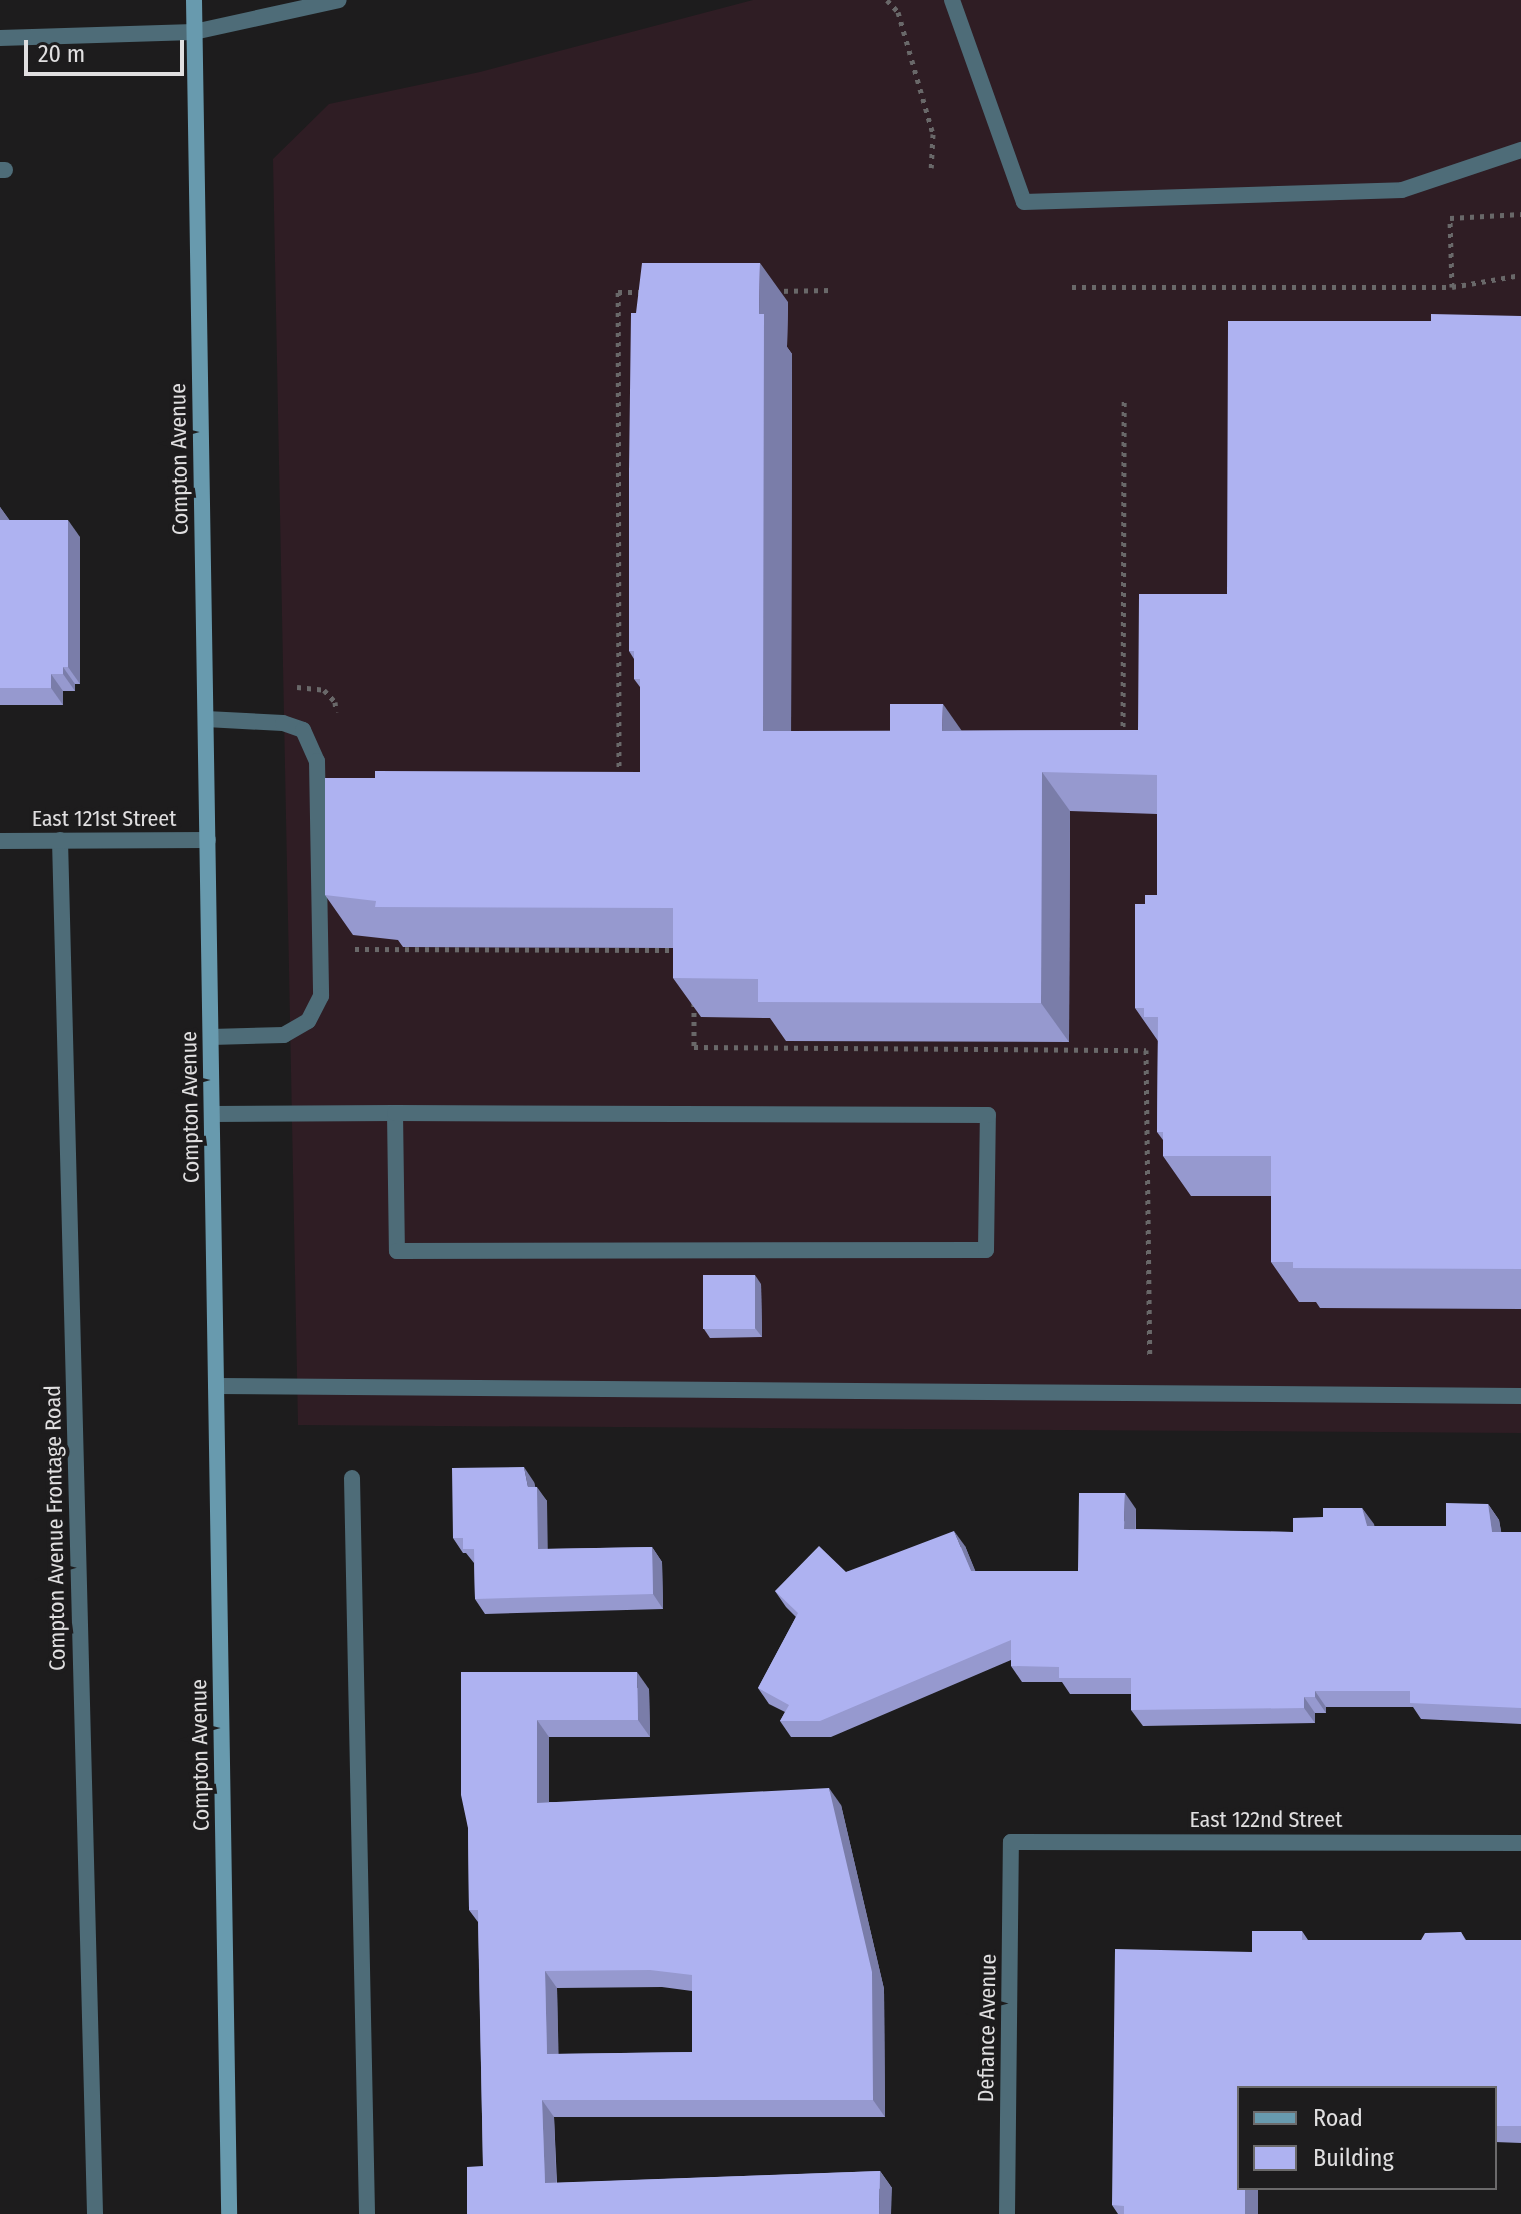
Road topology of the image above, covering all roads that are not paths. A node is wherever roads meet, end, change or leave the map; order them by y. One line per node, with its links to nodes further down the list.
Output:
1 (194, 0): 4 (main road, Compton Avenue)
2 (339, 0): 4 (street)
3 (952, 0): 6 (street)
4 (194, 32): 5 (street); 7 (main road, Compton Avenue)
5 (0, 38)
6 (1521, 150)
7 (206, 719): 9 (main road, Compton Avenue); 11 (street)
8 (60, 840): 9 (street, East 121st Street); 10 (street, East 121st Street); 19 (street, Compton Avenue Frontage Road)
9 (208, 840): 11 (main road, Compton Avenue)
10 (0, 841)
11 (211, 1037): 13 (main road, Compton Avenue)
12 (395, 1113): 12 (street); 13 (street)
13 (212, 1114): 14 (main road, Compton Avenue)
14 (216, 1386): 15 (street); 20 (main road, Compton Avenue)
15 (1521, 1396)
16 (352, 1478): 21 (street)
17 (1011, 1842): 18 (street, East 122nd Street); 22 (street, Defiance Avenue)
18 (1521, 1843)
19 (95, 2214)
20 (229, 2214)
21 (367, 2214)
22 (1007, 2214)

